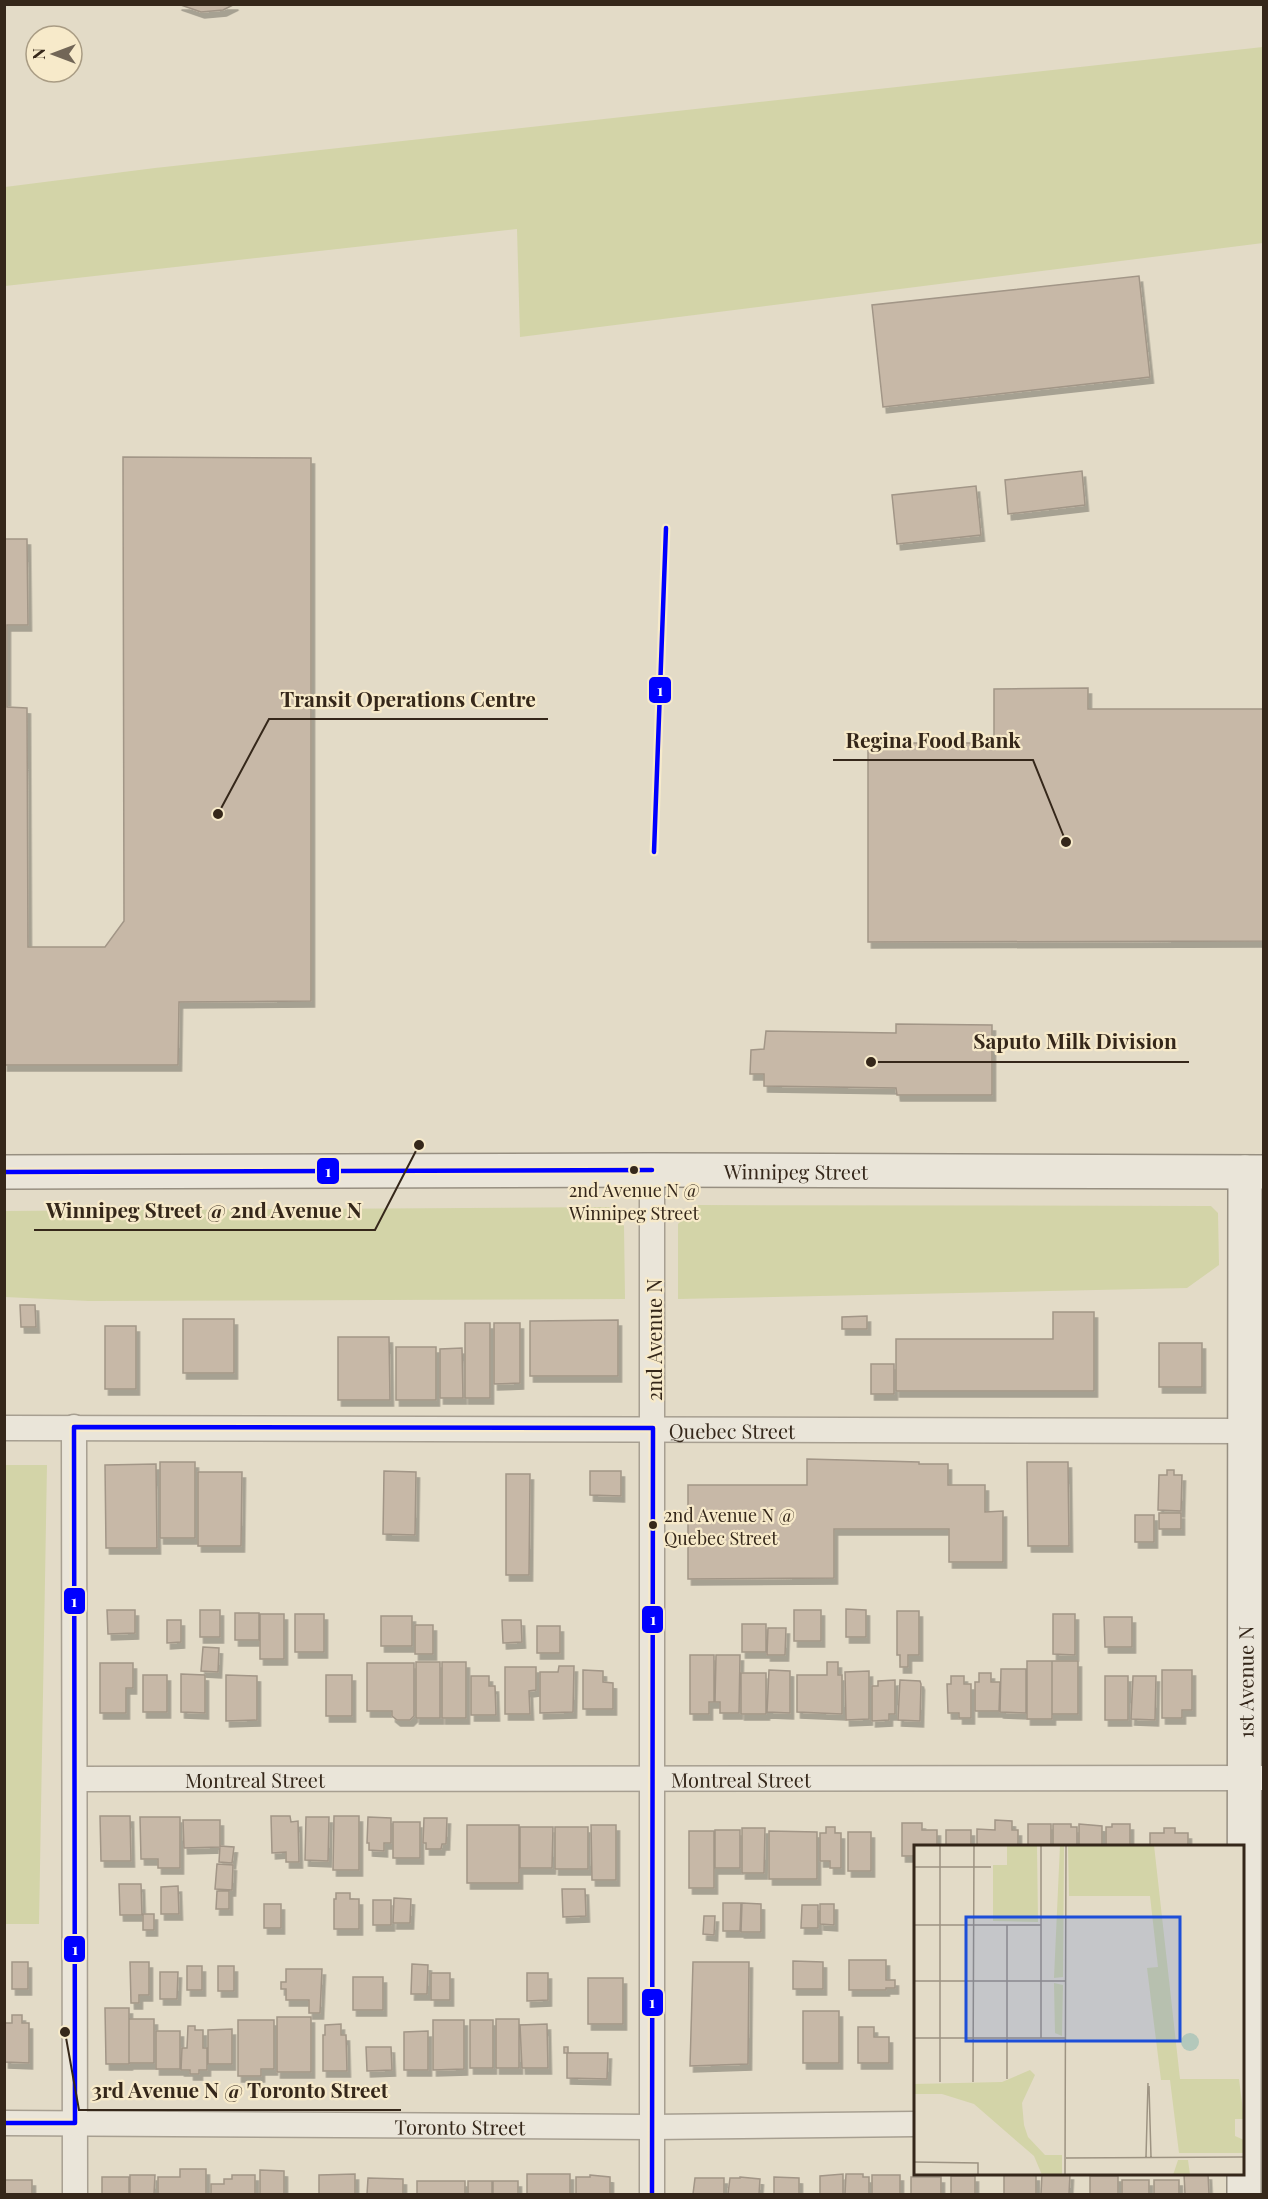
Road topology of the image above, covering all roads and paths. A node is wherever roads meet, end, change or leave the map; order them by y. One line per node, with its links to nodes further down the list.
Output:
1 (652, 1170): 2 (main road, Winnipeg Street); 3 (main road, Winnipeg Street); 6 (street, 2nd Avenue N)
2 (4, 1172)
3 (1254, 1172): 7 (main road, 1st Avenue N)
4 (74, 1427): 5 (street, Quebec Street); 6 (street, Quebec Street); 9 (street)
5 (4, 1428)
6 (653, 1428): 7 (street, Quebec Street); 10 (street, 2nd Avenue N)
7 (1244, 1431): 8 (main road, 1st Avenue N)
8 (1254, 1778): 10 (street, Montreal Street); 11 (main road, 1st Avenue N)
9 (75, 1779): 10 (street, Montreal Street); 13 (street)
10 (653, 1779): 15 (street, 2nd Avenue N)
11 (1250, 2121): 18 (main road, 1st Avenue N)
12 (4, 2123): 13 (street, Toronto Street)
13 (75, 2124): 15 (street, Toronto Street); 16 (street)
14 (914, 2124): 15 (street, Toronto Street)
15 (652, 2127): 17 (street, 2nd Avenue N)
16 (75, 2194)
17 (652, 2194)
18 (1244, 2194)

